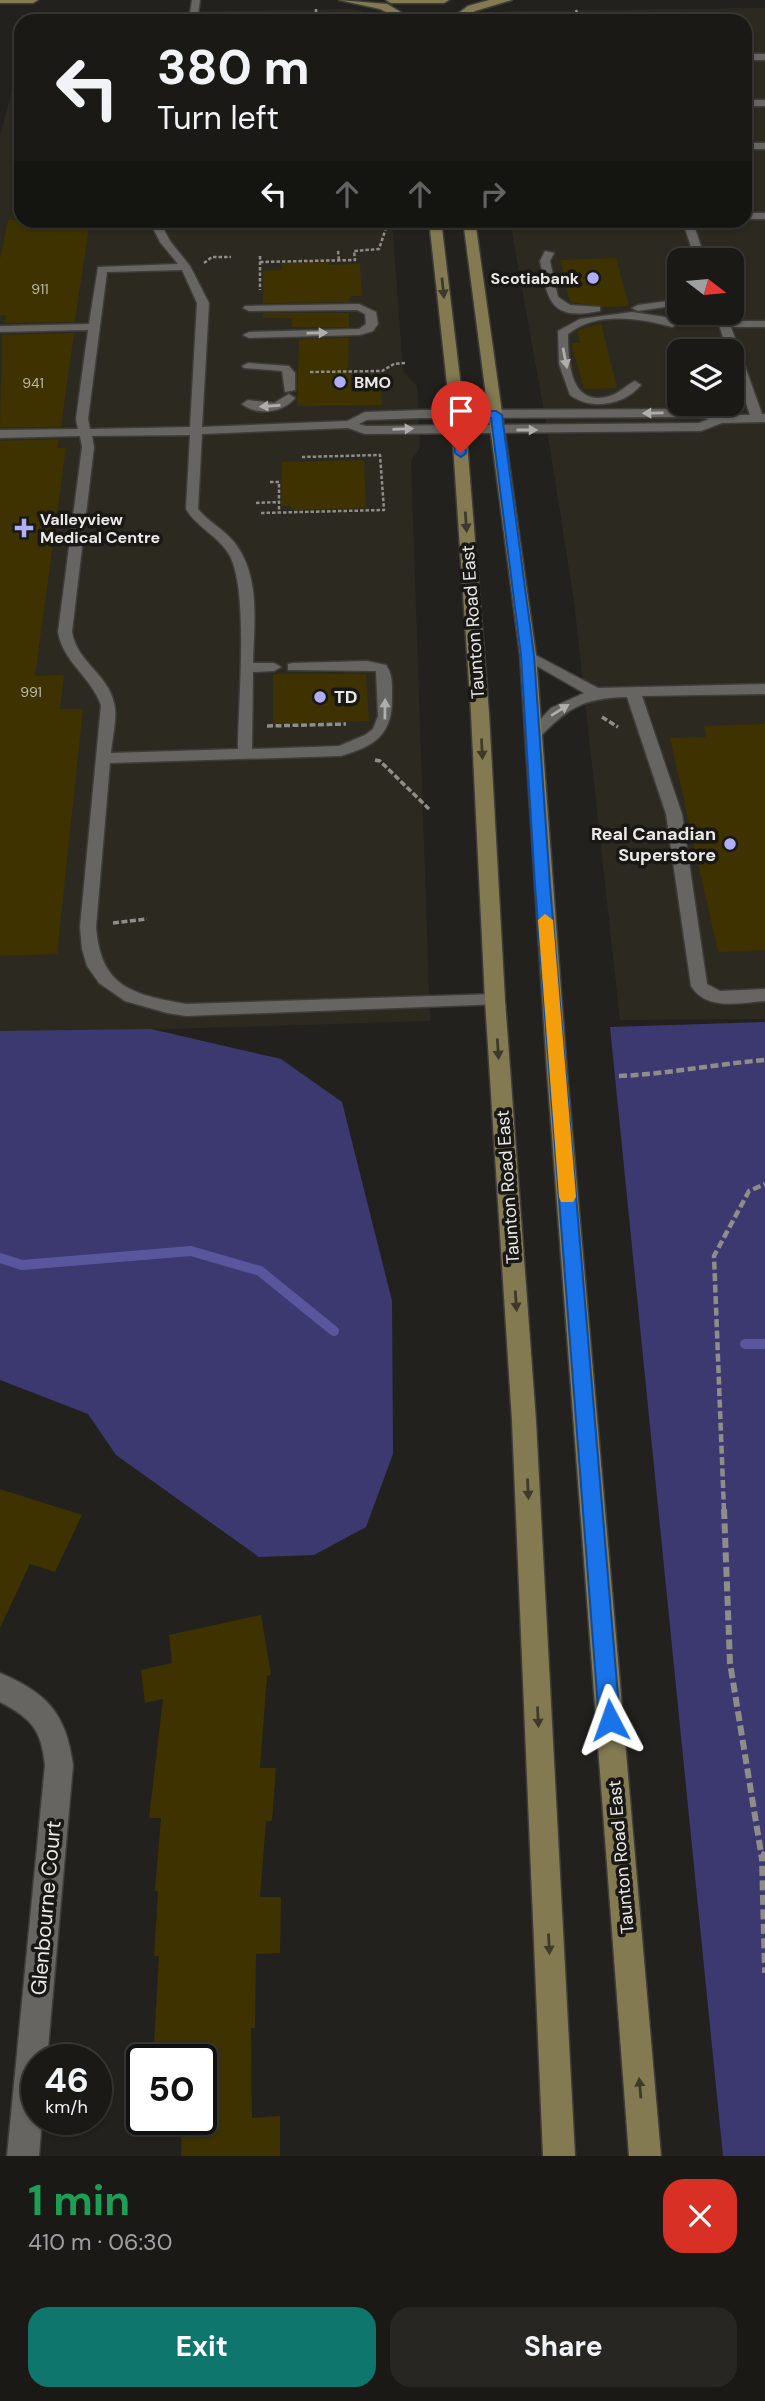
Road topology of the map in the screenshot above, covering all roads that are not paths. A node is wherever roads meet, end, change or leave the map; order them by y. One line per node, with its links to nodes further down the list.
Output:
1 (0, 0): 2 (main road)
2 (33, 0)
3 (344, 0): 8 (main road)
4 (391, 0): 5 (main road)
5 (407, 0): 6 (main road)
6 (444, 0)
7 (507, 0): 9 (main road)
8 (398, 14)
9 (463, 14)
10 (158, 228): 16 (lane)
11 (436, 228): 32 (main road, Taunton Road East, one-way to 32)
12 (470, 228): 33 (main road, Taunton Road East)
13 (690, 228): 14 (lane)
14 (697, 248)
15 (549, 253): 17 (lane)
16 (185, 267): 25 (lane); 34 (lane)
17 (555, 300): 18 (lane); 19 (lane)
18 (629, 301)
19 (604, 302)
20 (249, 308): 27 (lane, one-way to 20)
21 (667, 322): 29 (lane, one-way to 29)
22 (744, 322): 23 (lane)
23 (765, 324)
24 (725, 326): 31 (lane)
25 (94, 327): 26 (lane); 35 (lane)
26 (0, 329)
27 (249, 335)
28 (248, 366): 30 (lane, one-way to 30)
29 (635, 386)
30 (248, 404)
31 (761, 418): 33 (lane)
32 (458, 422): 33 (lane); 34 (lane); 48 (main road, Taunton Road East, one-way to 48)
33 (497, 422): 37 (main road, Taunton Road East)
34 (195, 430): 35 (lane); 40 (lane)
35 (85, 432): 36 (lane); 46 (lane)
36 (0, 434)
37 (528, 655): 43 (lane); 44 (main road, Taunton Road East)
38 (274, 667): 40 (lane)
39 (293, 667): 45 (lane, one-way to 39)
40 (246, 668): 45 (lane)
41 (765, 689): 42 (lane)
42 (633, 692): 43 (lane); 47 (lane)
43 (596, 694): 44 (lane, one-way to 43)
44 (532, 737): 52 (main road, Taunton Road East, one-way to 44)
45 (245, 754): 46 (lane)
46 (103, 758): 48 (lane)
47 (765, 995)
48 (495, 1000): 51 (main road, Taunton Road East, one-way to 51)
49 (0, 1687): 50 (street, Glenbourne Court)
50 (23, 2156)
51 (559, 2156)
52 (645, 2156)

